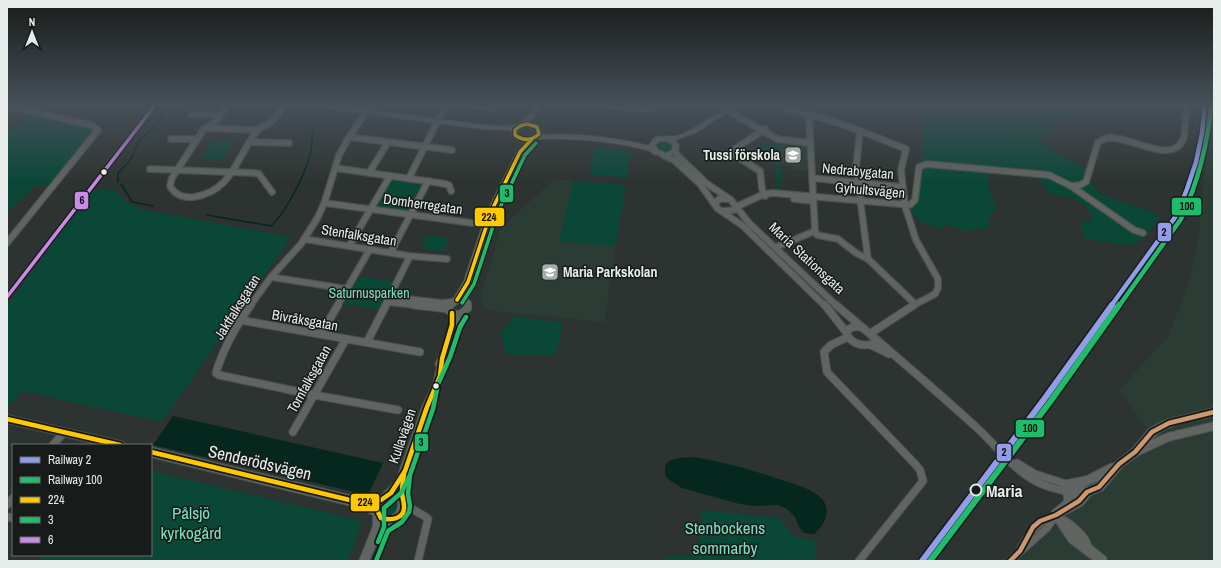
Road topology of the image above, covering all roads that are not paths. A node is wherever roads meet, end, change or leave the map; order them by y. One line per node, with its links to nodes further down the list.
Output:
1 (258, 130): 25 (street)
2 (763, 130): 28 (street); 50 (street)
3 (98, 131): 65 (street)
4 (204, 131): 23 (street)
5 (354, 131): 18 (street, Jaktfalksgatan)
6 (435, 131): 30 (street)
7 (503, 131): 19 (street)
8 (515, 131): 19 (street)
9 (538, 131): 20 (street)
10 (546, 131): 17 (street)
11 (694, 131): 16 (street)
12 (810, 131): 28 (street)
13 (857, 131): 15 (street)
14 (1185, 131): 46 (street)
15 (860, 132): 45 (street); 47 (street)
16 (687, 135): 22 (street); 32 (street)
17 (563, 136): 20 (street); 29 (street)
18 (349, 137): 26 (street); 36 (street, Jaktfalksgatan)
19 (518, 137): 20 (street); 34 (street, Kullavägen)
20 (534, 138): 34 (street, Kullavägen)
21 (171, 139): 23 (street)
22 (668, 139): 24 (street); 32 (street)
23 (197, 140): 38 (street)
24 (655, 141): 29 (street); 31 (street)
25 (250, 142): 27 (street); 39 (street)
26 (388, 142): 30 (street); 40 (street)
27 (289, 143)
28 (811, 143): 43 (street)
29 (633, 144): 31 (street)
30 (425, 146): 33 (street); 42 (street)
31 (653, 149): 35 (street)
32 (676, 149): 35 (street); 51 (street, Maria Stationsgata)
33 (452, 150)
34 (520, 152): 74 (street, Kullavägen)
35 (663, 155): 55 (street, Maria Stationsgata)
36 (335, 168): 40 (street); 54 (street, Jaktfalksgatan)
37 (150, 169): 38 (street)
38 (176, 170): 39 (street); 39 (street)
39 (232, 172): 49 (street)
40 (369, 173): 41 (street)
41 (390, 176): 42 (street); 58 (street, Domherregatan)
42 (409, 178): 44 (street)
43 (812, 178): 45 (street, Nedrabygatan); 52 (street)
44 (428, 181): 48 (street); 60 (street)
45 (858, 183): 47 (street, Nedrabygatan); 53 (street)
46 (1071, 186): 56 (street, Gyhultsvägen); 63 (street, Gyhultsvägen)
47 (902, 187): 56 (street)
48 (451, 191)
49 (272, 192)
50 (765, 195): 52 (street, Gyhultsvägen); 57 (street, Gyhultsvägen)
51 (729, 199): 55 (street); 57 (street, Maria Stationsgata)
52 (813, 199): 53 (street, Gyhultsvägen); 62 (street)
53 (860, 201): 56 (street, Gyhultsvägen); 72 (street)
54 (325, 203): 58 (street, Domherregatan); 64 (street, Jaktfalksgatan)
55 (716, 205): 59 (street, Maria Stationsgata)
56 (905, 206): 78 (street)
57 (736, 207): 59 (street); 82 (street, Maria Stationsgata)
58 (371, 209): 60 (street, Domherregatan); 66 (street, Domherregatan)
59 (723, 211): 85 (street, Maria Stationsgata)
60 (410, 215): 61 (street, Domherregatan); 69 (street)
61 (472, 223)
62 (815, 231): 67 (street); 72 (street)
63 (1143, 234)
64 (304, 239): 66 (street, Stenfalksgatan); 73 (street, Jaktfalksgatan)
65 (7, 243)
66 (349, 246): 68 (street, Stenfalksgatan)
67 (779, 246)
68 (370, 249): 69 (street, Stenfalksgatan); 75 (street)
69 (391, 252): 70 (street, Stenfalksgatan)
70 (410, 256): 71 (street, Stenfalksgatan); 76 (street)
71 (447, 259)
72 (868, 259): 78 (street)
73 (271, 277): 75 (street, Jaktfalksgatan); 81 (street, Jaktfalksgatan)
74 (468, 282): 77 (street, Kullavägen); 79 (street, Kullavägen)
75 (347, 289): 83 (street)
76 (389, 299): 79 (street); 88 (street)
77 (467, 302): 79 (street); 80 (street, Kullavägen)
78 (915, 304): 86 (street)
79 (452, 306): 80 (street); 84 (street, Kullavägen)
80 (461, 314): 84 (street, Kullavägen)
81 (240, 320): 83 (street, Bivråksgatan); 92 (street, Jaktfalksgatan)
82 (863, 328): 85 (street); 86 (street, Maria Stationsgata)
83 (321, 334): 87 (street, Bivråksgatan)
84 (450, 335): 103 (street, Kullavägen)
85 (847, 335): 89 (street, Maria Stationsgata); 118 (street)
86 (873, 335): 89 (street); 91 (street, Maria Stationsgata)
87 (346, 339): 88 (street, Bivråksgatan); 92 (street, Tornfalksgatan)
88 (367, 342): 90 (street, Bivråksgatan)
89 (871, 345): 91 (street, Maria Stationsgata)
90 (420, 352)
91 (929, 386): 104 (street, Maria Stationsgata)
92 (314, 395): 93 (street); 98 (street, Tornfalksgatan)
93 (398, 410)
94 (1214, 412): 102 (street)
95 (7, 419): 97 (street)
96 (1214, 426): 102 (street)
97 (64, 432): 99 (street); 100 (street)
98 (293, 432)
99 (54, 444)
100 (116, 444)
101 (152, 452): 108 (street, Senderödsvägen)
102 (1135, 452): 105 (street)
103 (404, 474): 106 (street, Kullavägen); 107 (street, Kullavägen)
104 (1067, 488): 105 (street, Maria Stationsgata); 109 (street)
105 (1085, 488): 109 (street)
106 (385, 498): 107 (street); 108 (street, Senderödsvägen); 110 (street, Kullavägen)
107 (403, 500): 111 (street); 113 (street, Kullavägen)
108 (362, 503): 110 (street, Senderödsvägen)
109 (1066, 508): 112 (street)
110 (378, 514): 113 (street); 115 (street, Kullavägen)
111 (417, 514): 113 (street); 117 (street)
112 (1056, 515): 114 (street); 119 (street)
113 (395, 519): 116 (street, Kullavägen)
114 (1098, 557)
115 (364, 561)
116 (370, 561)
117 (418, 561)
118 (859, 561)
119 (1010, 561)

